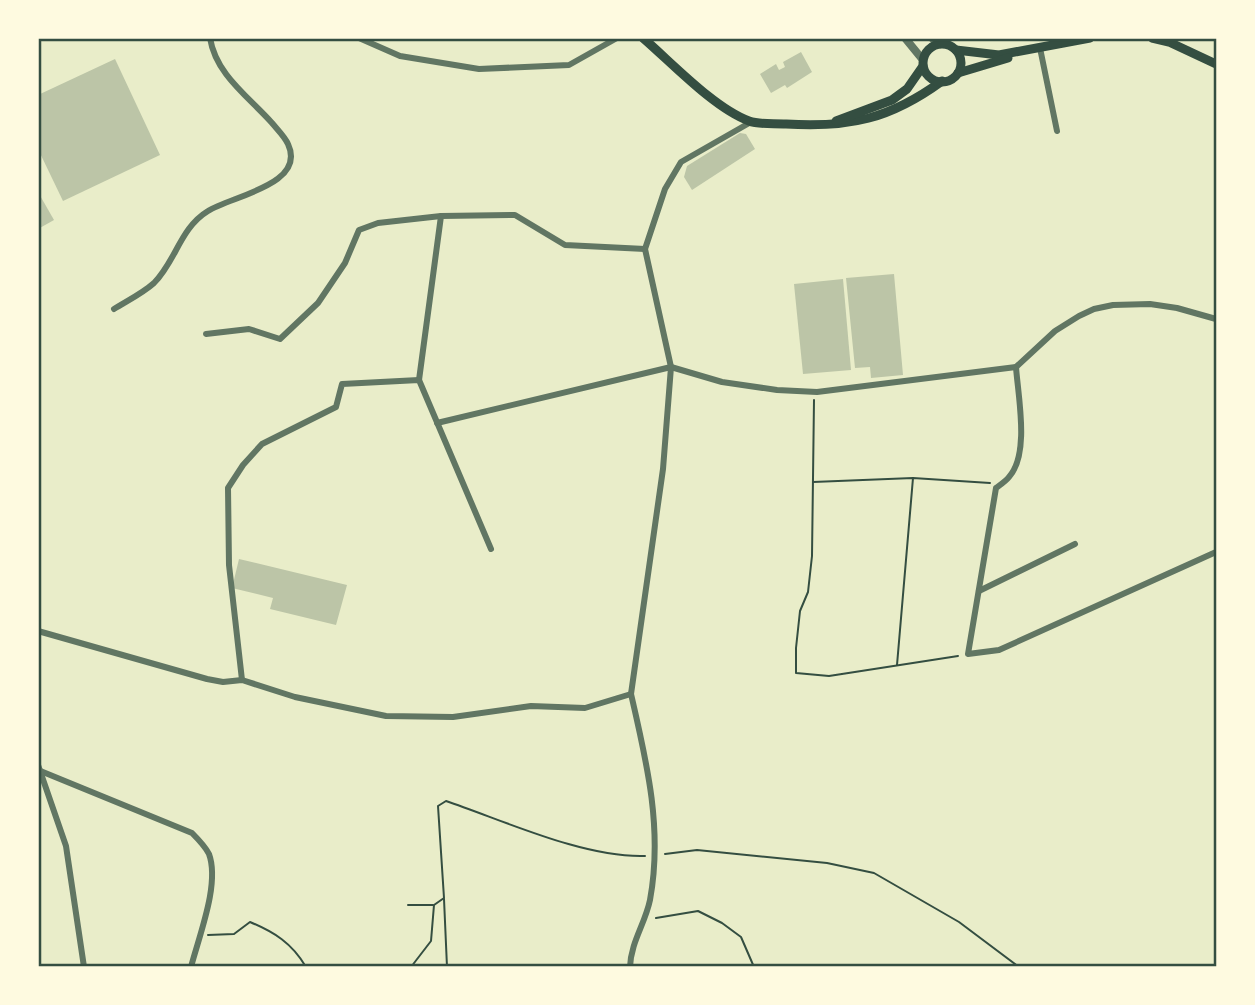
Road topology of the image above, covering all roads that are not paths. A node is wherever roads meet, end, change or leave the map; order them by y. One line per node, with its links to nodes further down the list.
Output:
1 (210, 38): 21 (street)
2 (359, 38): 3 (street)
3 (617, 38)
4 (660, 38): 8 (lane)
5 (905, 38): 12 (street)
6 (1090, 38): 10 (main road)
7 (1152, 38): 13 (main road)
8 (644, 39): 16 (main road)
9 (936, 41): 11 (main road); 12 (main road)
10 (1040, 48): 11 (main road); 14 (main road); 18 (street)
11 (956, 50): 14 (main road)
12 (923, 63): 15 (main road); 17 (main road)
13 (1216, 64)
14 (958, 73): 15 (main road)
15 (942, 82): 17 (main road)
16 (751, 122): 17 (main road); 20 (street)
17 (821, 126)
18 (1057, 131)
19 (441, 215): 20 (street); 23 (street); 26 (street)
20 (645, 249): 24 (street)
21 (114, 309)
22 (1216, 319): 25 (street)
23 (206, 334)
24 (671, 367): 25 (street); 27 (street); 34 (street)
25 (1016, 367): 31 (street)
26 (419, 380): 27 (street); 33 (street)
27 (437, 423): 29 (street)
28 (1075, 544): 31 (street)
29 (491, 549)
30 (1216, 552): 31 (street)
31 (979, 591)
32 (38, 631): 33 (street)
33 (243, 680): 34 (street)
34 (631, 694): 38 (street)
35 (39, 768): 36 (street); 37 (street)
36 (84, 967)
37 (191, 967)
38 (630, 967)

